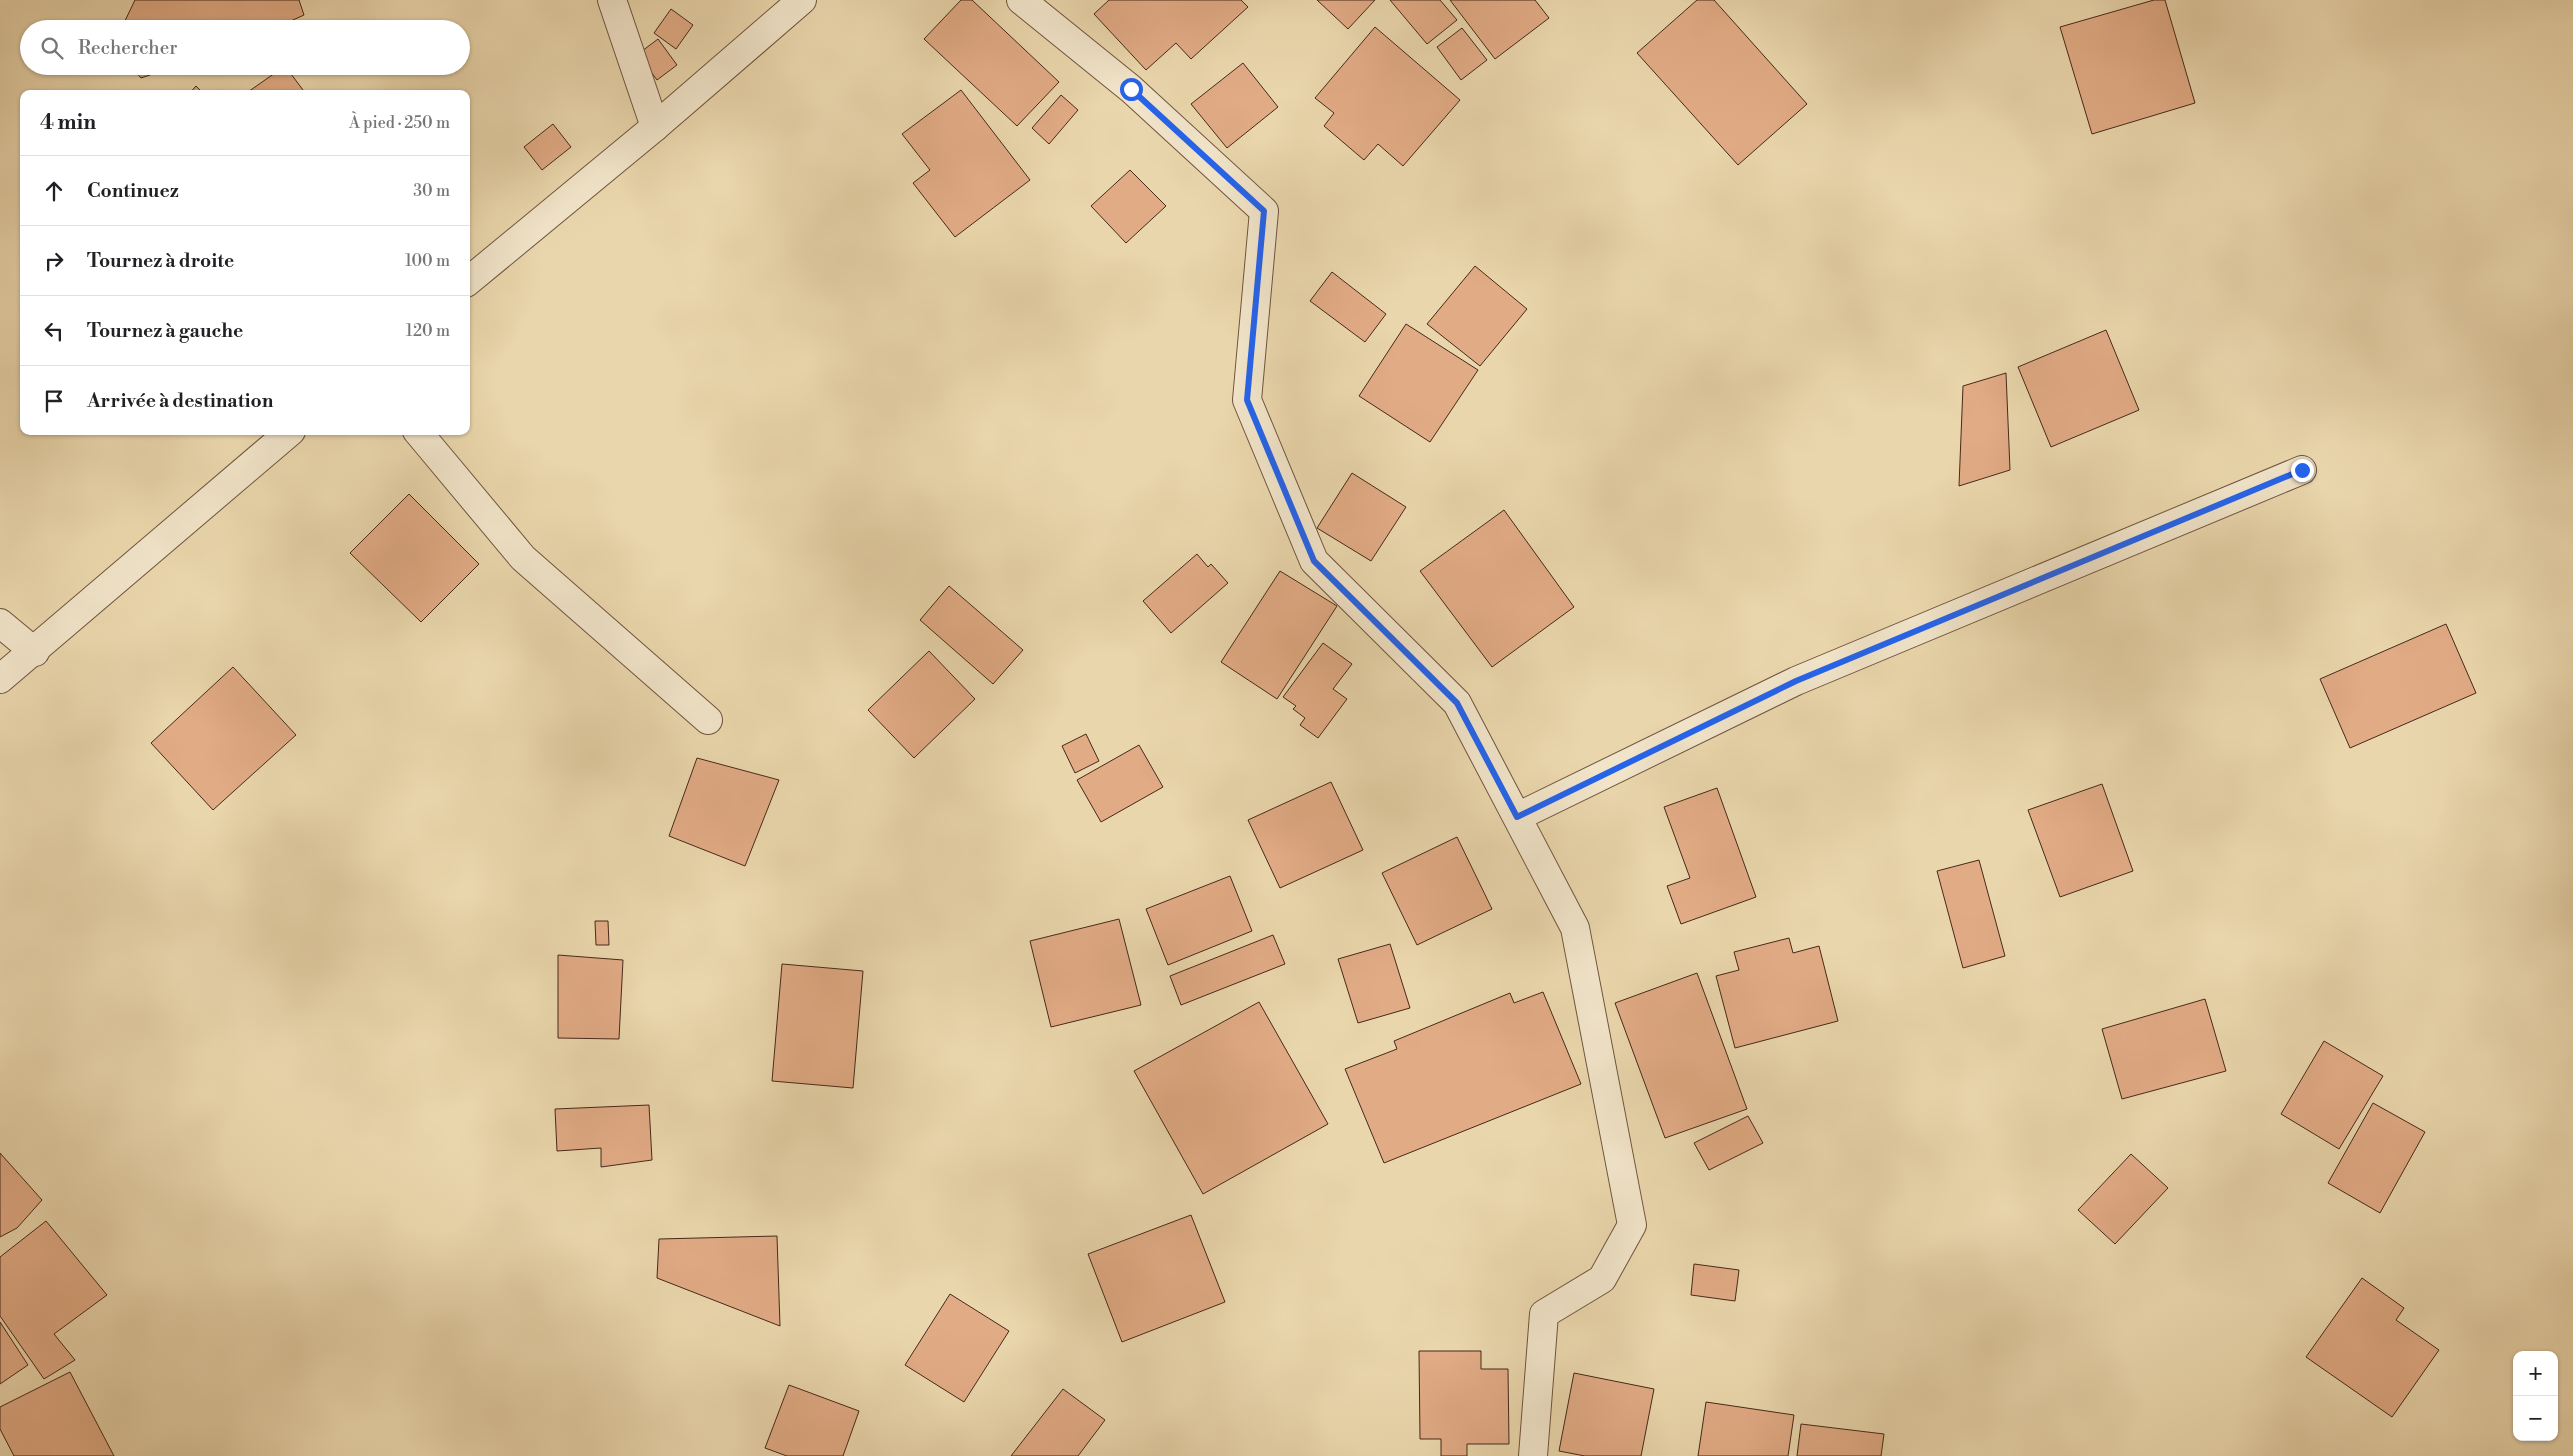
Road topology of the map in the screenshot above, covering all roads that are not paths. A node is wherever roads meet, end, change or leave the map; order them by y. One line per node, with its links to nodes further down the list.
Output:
1 (612, 0): 4 (street)
2 (802, 0): 4 (street)
3 (1021, 0): 13 (street)
4 (655, 127): 5 (street)
5 (470, 280)
6 (286, 435): 10 (street)
7 (420, 435): 12 (street)
8 (2302, 470): 13 (street)
9 (0, 623): 10 (street)
10 (35, 652): 11 (street)
11 (0, 679)
12 (708, 720)
13 (1517, 817): 14 (street)
14 (1533, 1456)

